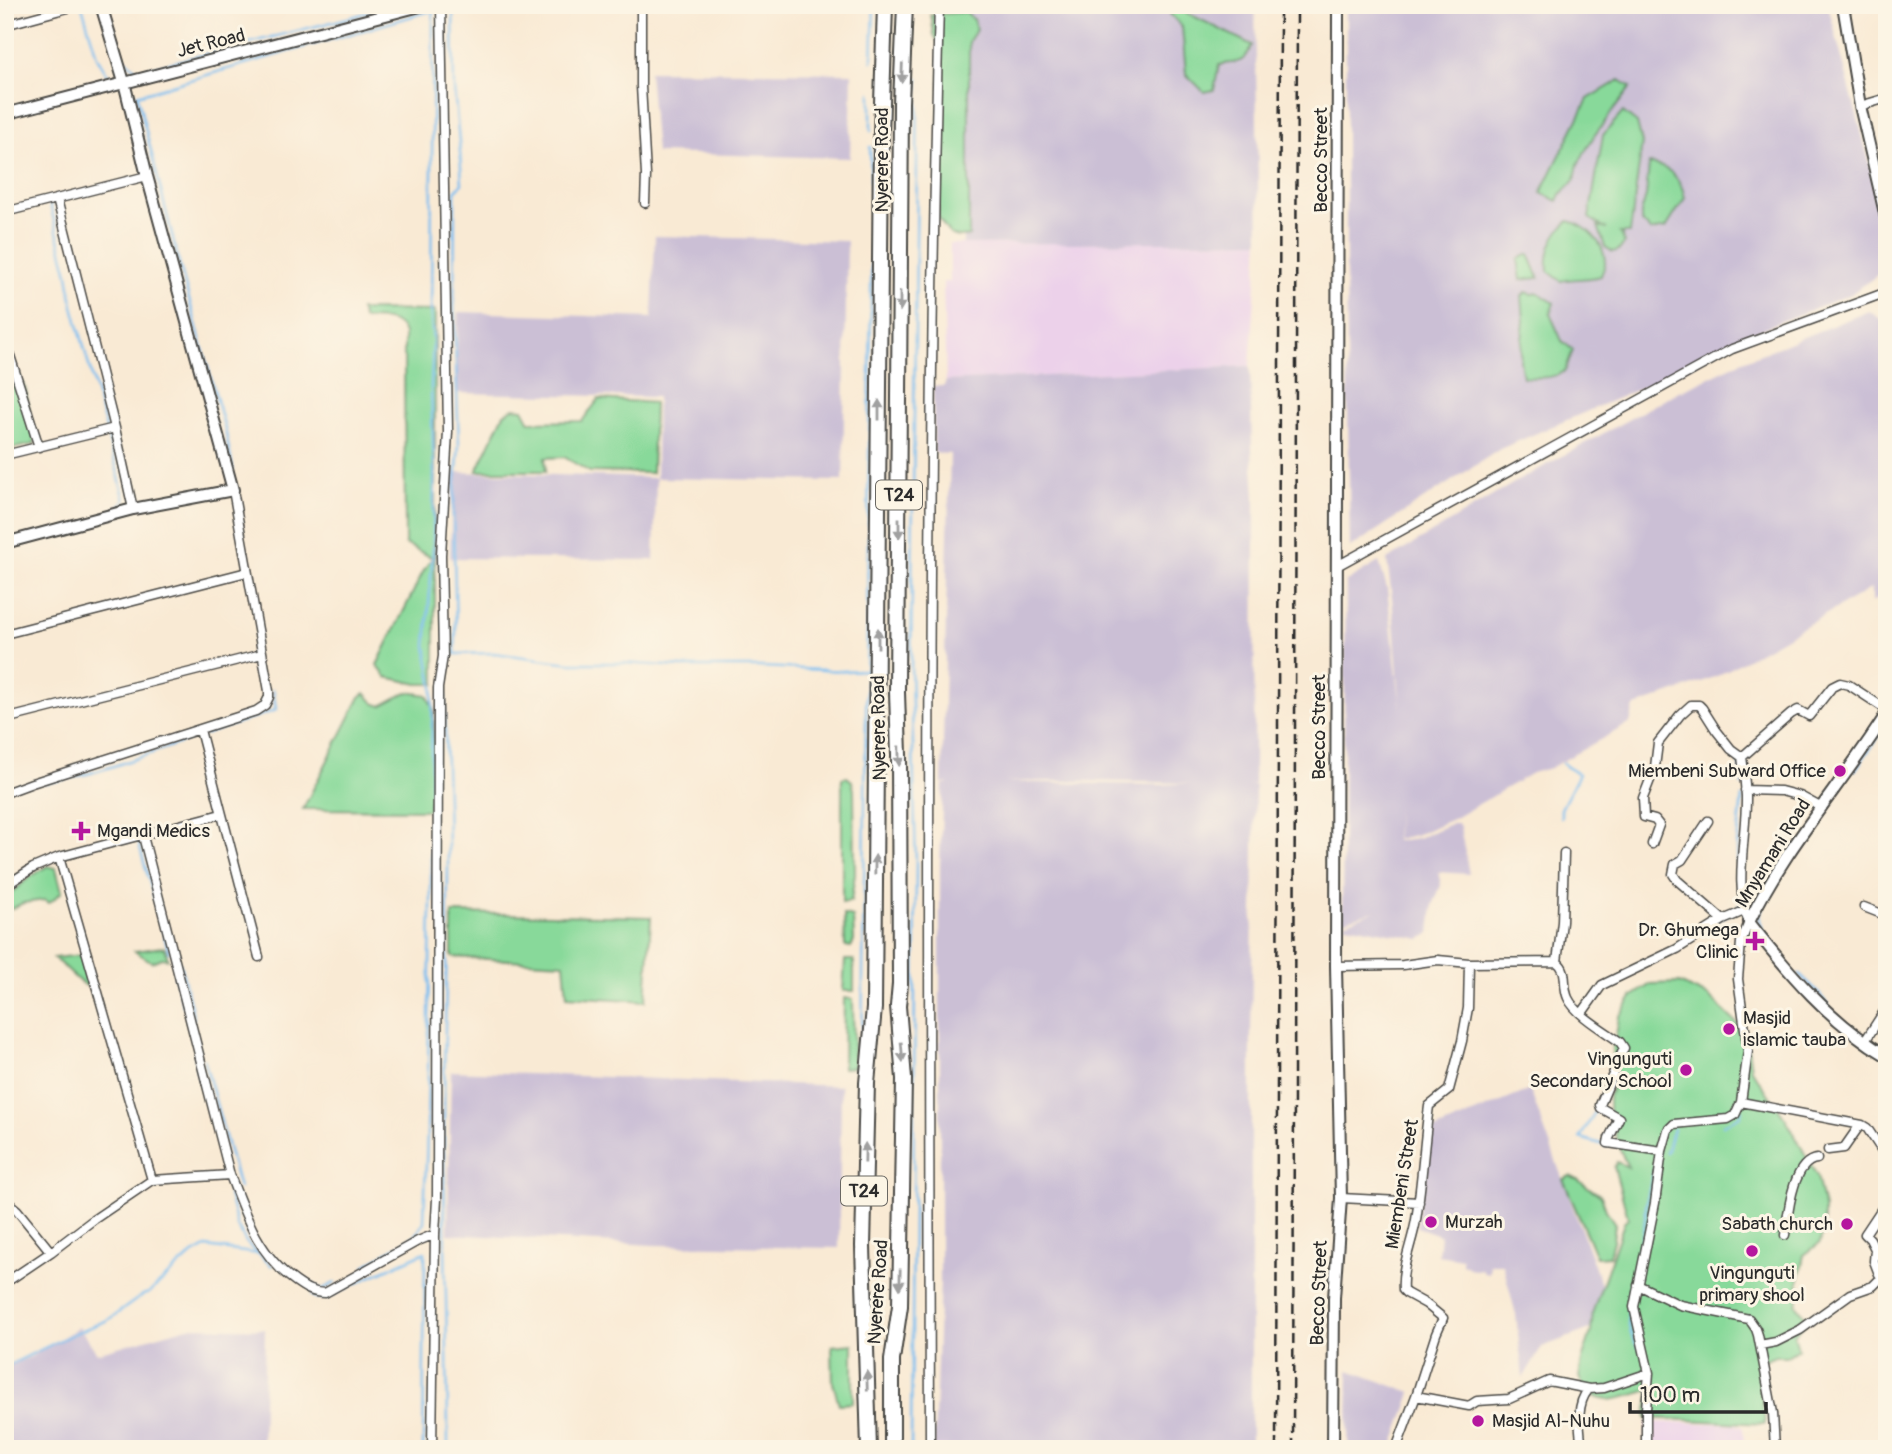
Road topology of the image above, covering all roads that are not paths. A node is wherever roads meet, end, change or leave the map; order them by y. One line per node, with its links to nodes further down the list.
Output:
1 (79, 5): 11 (street)
2 (101, 5): 12 (street)
3 (424, 5): 12 (street, Jet Road)
4 (441, 5): 72 (street)
5 (641, 5): 18 (street)
6 (885, 5): 83 (highway, Nyerere Road / T24, one-way to 6)
7 (905, 5): 84 (highway, Nyerere Road / T24, one-way to 84)
8 (939, 5): 85 (street)
9 (1338, 5): 29 (street, Becco Street)
10 (1843, 5): 14 (street)
11 (5, 25)
12 (124, 82): 15 (street, Jet Road); 16 (street)
13 (1887, 98): 14 (street)
14 (1860, 106): 20 (street)
15 (5, 114)
16 (147, 176): 17 (street); 26 (street)
17 (57, 200): 19 (street); 23 (street)
18 (645, 203)
19 (5, 212)
20 (1887, 222)
21 (1887, 292): 29 (street)
22 (5, 340): 24 (street)
23 (115, 428): 24 (street); 27 (street)
24 (39, 447): 25 (street)
25 (5, 455)
26 (233, 490): 27 (street); 30 (street)
27 (133, 509): 28 (street)
28 (5, 543)
29 (1337, 566): 55 (street, Becco Street)
30 (247, 572): 31 (street); 32 (street)
31 (5, 634)
32 (262, 654): 34 (street); 35 (street)
33 (1887, 711): 36 (street); 39 (street, Mnyamani Road)
34 (5, 719)
35 (200, 730): 38 (street); 40 (street)
36 (1742, 757): 37 (street); 43 (street)
37 (1745, 790): 39 (street); 48 (street)
38 (5, 793)
39 (1822, 808): 51 (street, Mnyamani Road)
40 (221, 814): 42 (street); 52 (street)
41 (1708, 821): 50 (street)
42 (143, 836): 45 (street); 66 (street)
43 (1651, 844)
44 (1564, 853): 53 (street)
45 (58, 857): 46 (street); 67 (street)
46 (5, 886)
47 (1864, 907): 49 (street)
48 (1744, 911): 50 (street); 51 (street)
49 (1887, 916)
50 (1723, 920): 57 (street)
51 (1749, 922): 58 (street, Mnyamani Road); 60 (street)
52 (259, 957)
53 (1557, 961): 54 (street); 57 (street)
54 (1469, 963): 55 (street); 71 (street, Miembeni Street)
55 (1336, 966): 68 (street, Becco Street)
56 (1887, 1007): 58 (street)
57 (1582, 1013): 63 (street)
58 (1865, 1041): 59 (street, Mnyamani Road)
59 (1887, 1056)
60 (1741, 1102): 61 (street); 63 (street)
61 (1860, 1125): 62 (street); 64 (street)
62 (1828, 1150)
63 (1662, 1151): 77 (street)
64 (1887, 1158)
65 (1817, 1159): 73 (street)
66 (230, 1175): 67 (street); 72 (street)
67 (152, 1180): 74 (street)
68 (1341, 1198): 71 (street); 86 (street, Becco Street)
69 (5, 1200): 74 (street)
70 (1887, 1201): 75 (street)
71 (1419, 1202): 81 (street, Miembeni Street)
72 (435, 1234): 82 (street)
73 (1784, 1235)
74 (51, 1252): 76 (street)
75 (1884, 1278): 78 (street)
76 (5, 1283)
77 (1637, 1285): 78 (street); 79 (street)
78 (1759, 1346): 90 (street)
79 (1649, 1373): 80 (street); 89 (street)
80 (1588, 1390): 81 (street); 88 (street)
81 (1416, 1396): 87 (street)
82 (432, 1449)
83 (869, 1449)
84 (892, 1449)
85 (930, 1449)
86 (1333, 1449)
87 (1396, 1449)
88 (1582, 1449)
89 (1646, 1449)
90 (1775, 1449)

